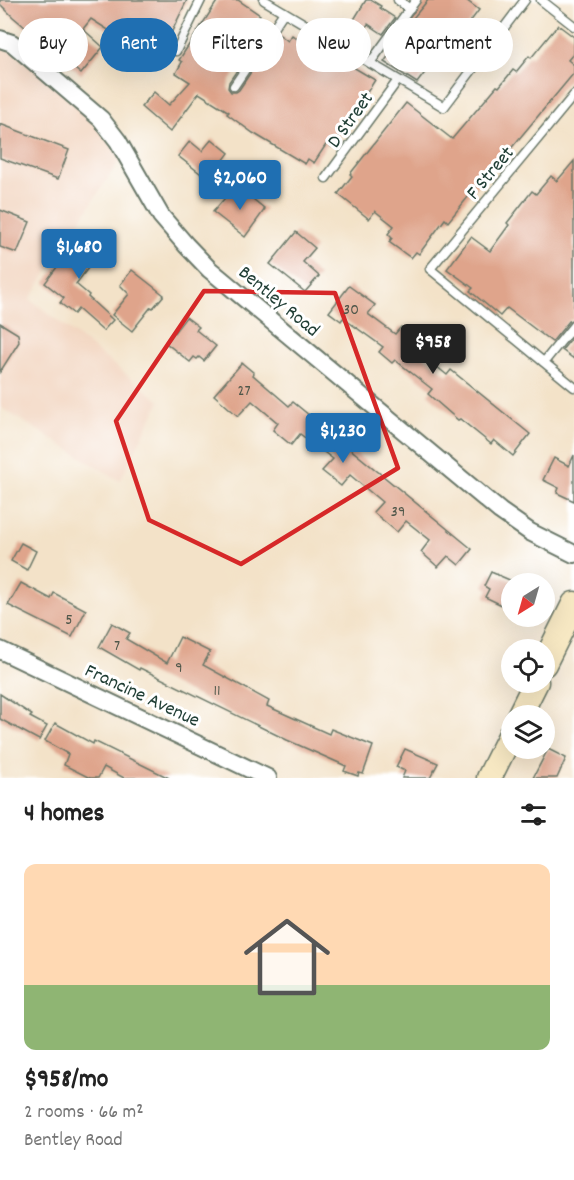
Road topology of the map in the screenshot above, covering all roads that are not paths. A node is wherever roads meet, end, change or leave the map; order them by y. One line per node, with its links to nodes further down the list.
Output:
1 (201, 0): 12 (lane)
2 (264, 0): 8 (lane)
3 (398, 0): 7 (lane)
4 (416, 0): 7 (lane)
5 (525, 0): 15 (lane)
6 (541, 0): 10 (lane)
7 (410, 9): 13 (lane)
8 (284, 12): 9 (lane); 16 (lane)
9 (296, 19)
10 (574, 26)
11 (0, 39): 22 (street, Bentley Road)
12 (178, 47)
13 (371, 62)
14 (371, 64): 15 (lane)
15 (398, 80): 18 (lane, D Street)
16 (234, 86)
17 (574, 95): 20 (lane, F Street)
18 (326, 178)
19 (574, 325): 20 (lane)
20 (544, 362): 21 (lane)
21 (574, 387)
22 (574, 554)
23 (574, 604): 24 (main road)
24 (555, 642)
25 (0, 650): 27 (street, Francine Avenue)
26 (501, 754): 28 (main road)
27 (268, 778)
28 (489, 778)

